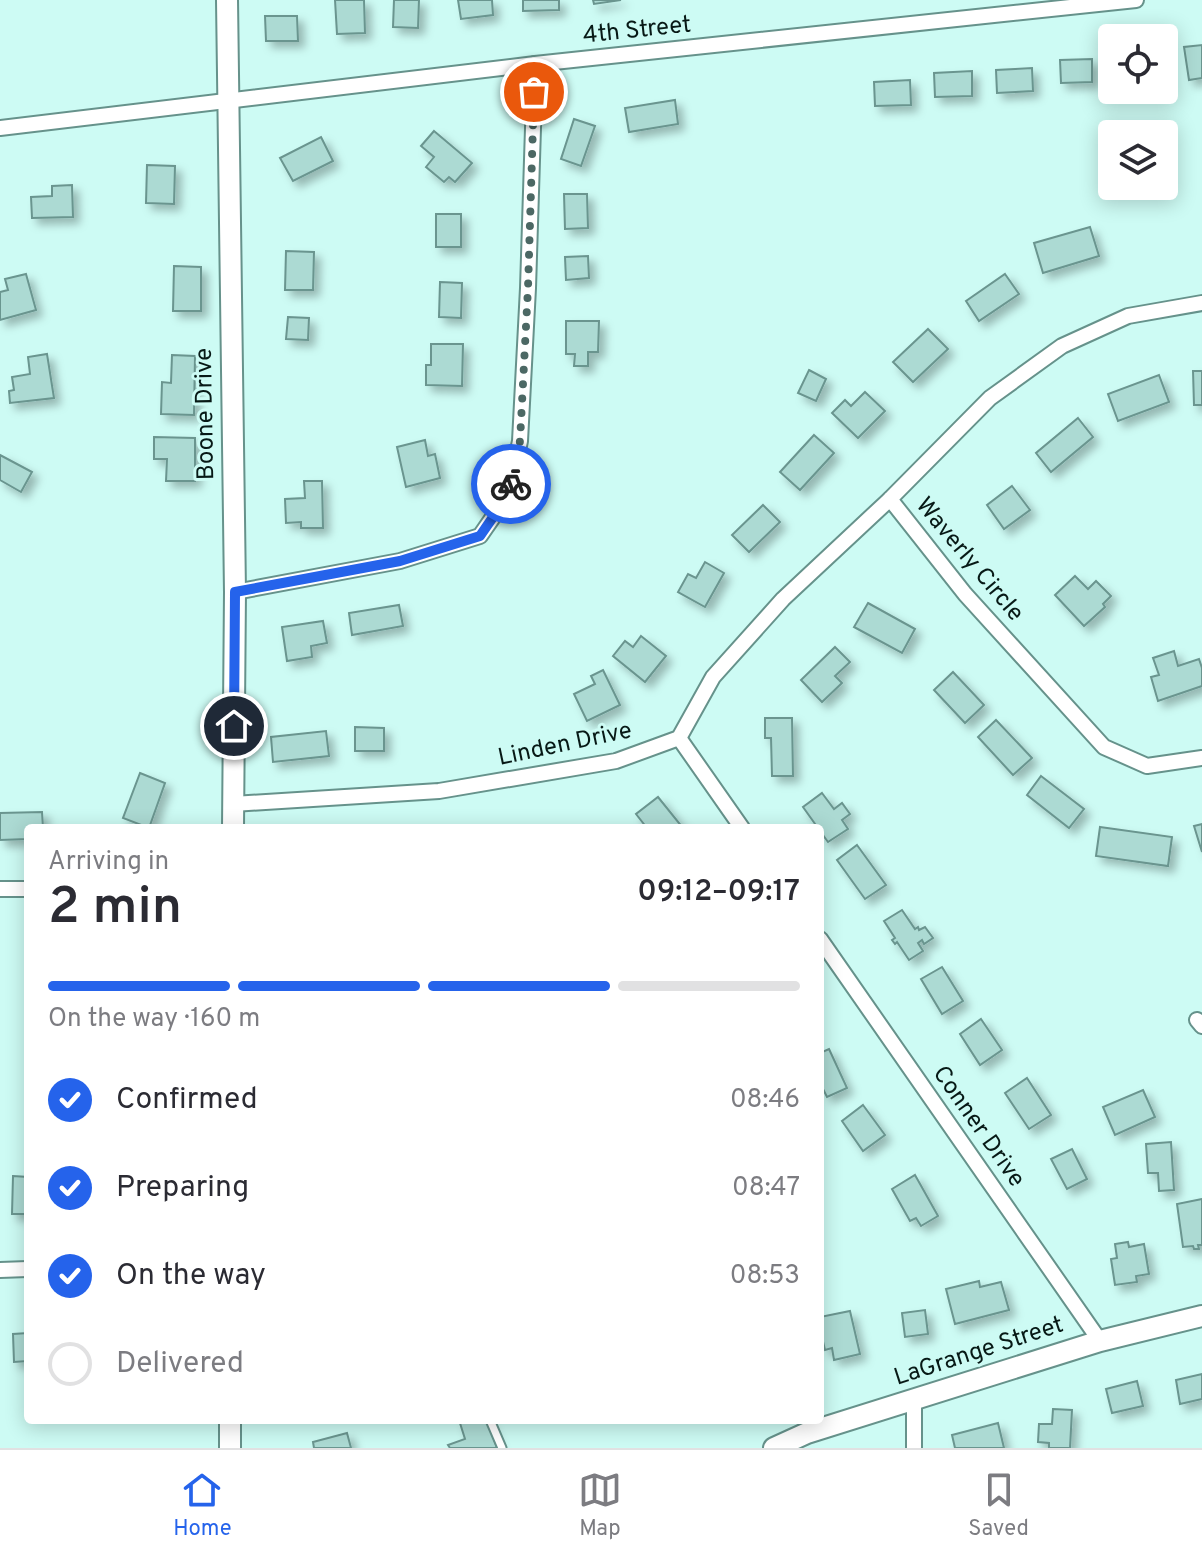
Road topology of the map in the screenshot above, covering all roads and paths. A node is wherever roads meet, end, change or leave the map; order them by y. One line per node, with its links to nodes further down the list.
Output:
1 (227, 0): 4 (street, Boone Drive)
2 (1136, 0): 3 (street, 4th Street)
3 (535, 64): 4 (street, 4th Street); 8 (street)
4 (228, 100): 5 (street, 4th Street); 8 (street, Boone Drive)
5 (0, 128)
6 (1202, 303): 7 (street, Waverly Circle)
7 (890, 499): 9 (street); 10 (street, Waverly Circle)
8 (235, 592): 11 (street, Boone Drive)
9 (679, 738): 11 (street, Linden Drive); 13 (street)
10 (1202, 758)
11 (233, 804): 12 (street, Boone Drive)
12 (233, 824)
13 (739, 824)
14 (0, 889): 15 (street)
15 (24, 889)
16 (824, 945): 20 (street, Conner Drive)
17 (24, 1269): 18 (street)
18 (0, 1270)
19 (1202, 1316): 20 (street, LaGrange Street)
20 (1100, 1341): 21 (street, LaGrange Street)
21 (914, 1401): 26 (street, LaGrange Street); 27 (street)
22 (230, 1424): 24 (street)
23 (492, 1424): 25 (lane)
24 (230, 1448)
25 (502, 1448)
26 (774, 1448)
27 (914, 1448)

